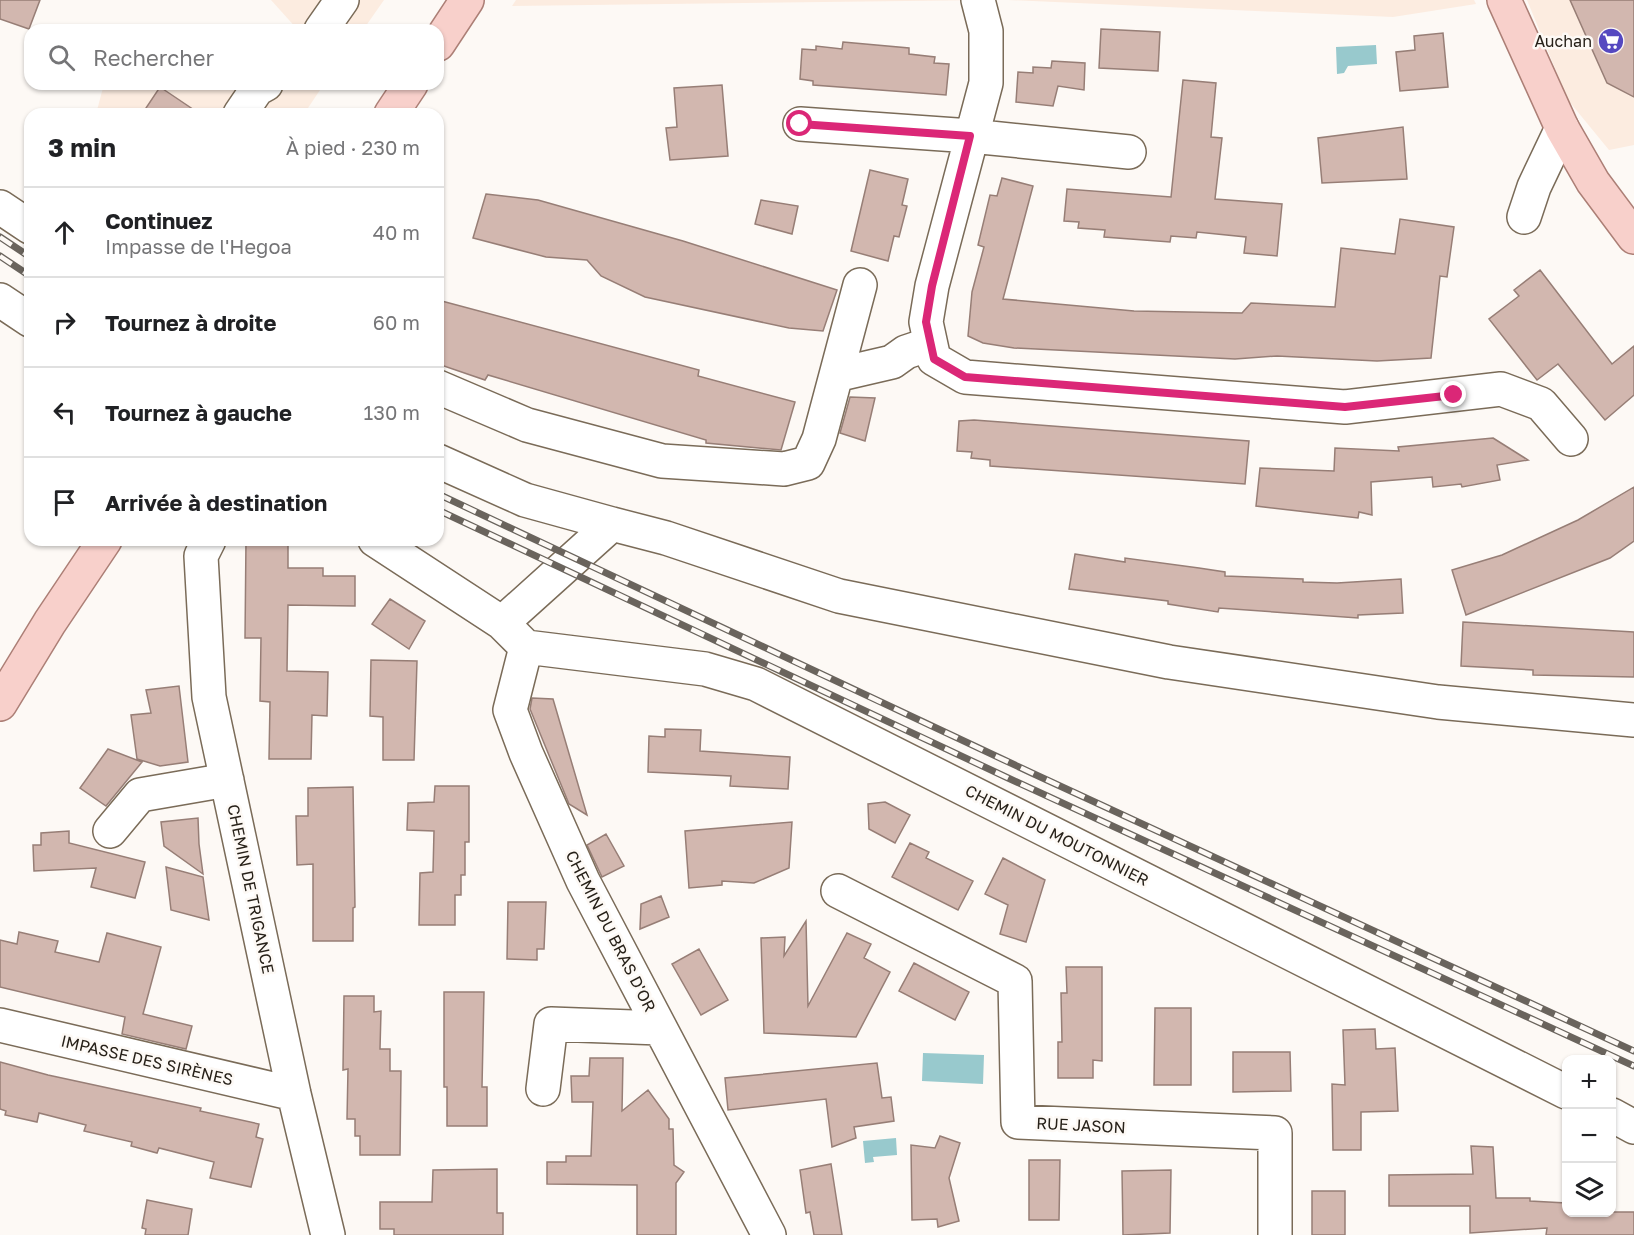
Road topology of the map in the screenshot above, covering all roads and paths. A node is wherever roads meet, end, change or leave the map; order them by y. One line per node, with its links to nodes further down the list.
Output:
1 (342, 0): 5 (street)
2 (467, 0): 6 (main road)
3 (978, 0): 13 (street)
4 (1504, 0): 12 (main road)
5 (325, 24)
6 (444, 35)
7 (256, 90): 9 (street)
8 (407, 90): 10 (main road)
9 (244, 108)
10 (395, 108)
11 (800, 124): 13 (street)
12 (1562, 128): 16 (street); 18 (main road)
13 (970, 136): 14 (street); 20 (street)
14 (1129, 152)
15 (0, 207): 17 (street)
16 (1524, 217)
17 (24, 223)
18 (1634, 237)
19 (860, 285): 21 (street)
20 (930, 344): 21 (street); 23 (street)
21 (836, 375): 22 (street)
22 (444, 390)
23 (1571, 439)
24 (444, 464): 25 (street)
25 (612, 524): 29 (street); 32 (street)
26 (101, 546): 31 (main road)
27 (205, 546): 33 (street, CHEMIN DE TRIGANCE)
28 (384, 546): 29 (street)
29 (502, 623): 30 (street)
30 (526, 647): 37 (street, CHEMIN DU BRAS D'OR); 39 (street, CHEMIN DU MOUTONNIER)
31 (0, 704)
32 (1634, 720)
33 (227, 780): 34 (street); 40 (street, CHEMIN DE TRIGANCE)
34 (110, 831)
35 (838, 891): 45 (street, RUE JASON)
36 (0, 1025): 40 (street, IMPASSE DES SIRÈNES)
37 (660, 1028): 38 (street); 44 (street, CHEMIN DU BRAS D'OR)
38 (543, 1089)
39 (1562, 1090)
40 (294, 1094): 43 (street, CHEMIN DE TRIGANCE)
41 (1616, 1118): 42 (street)
42 (1634, 1127)
43 (328, 1235)
44 (769, 1235)
45 (1275, 1235)

